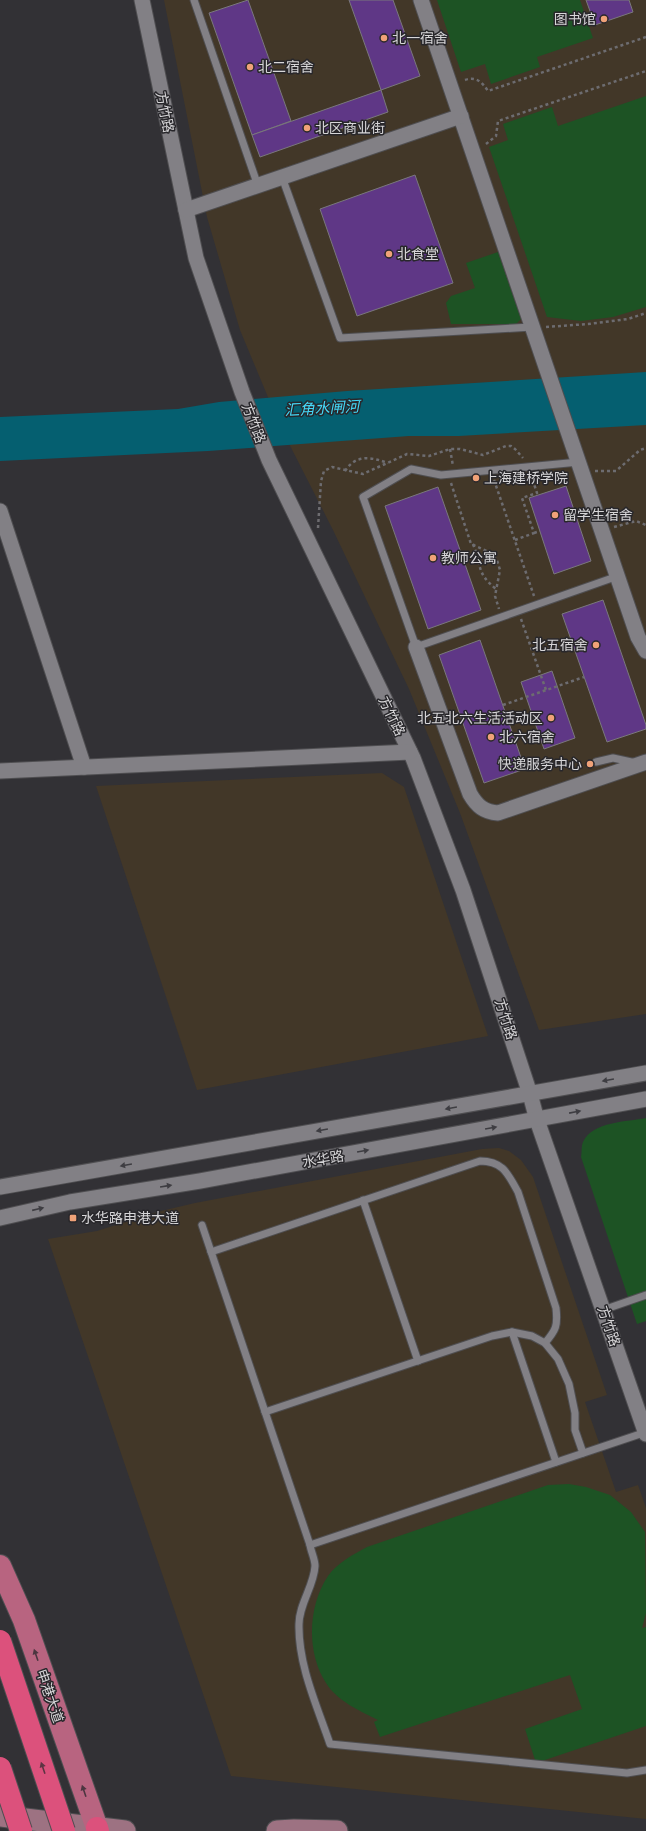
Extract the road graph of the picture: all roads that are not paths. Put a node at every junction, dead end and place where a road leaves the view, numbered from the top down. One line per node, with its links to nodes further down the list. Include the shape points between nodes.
1 (142, 0): 7 (street, 方竹路)
2 (194, 0): 6 (lane)
3 (421, 0): 4 (street)
4 (461, 116): 5 (street); 8 (street)
5 (282, 177): 6 (street); 8 (lane, via 340,338)
6 (258, 186): 7 (street)
7 (186, 210): 14 (street, 方竹路, via 196,258 242,392 269,460)
8 (533, 327): 9 (street)
9 (581, 467): 11 (street); 12 (lane, via 528,467 441,475 411,469 362,497)
10 (0, 511): 17 (street)
11 (618, 576): 12 (lane); 13 (street, via 638,637)
12 (416, 647): 16 (street, via 470,794 484,810 498,813)
13 (646, 651)
14 (410, 752): 17 (street); 20 (street, 方竹路, via 464,890)
15 (596, 762): 16 (lane, via 613,758)
16 (642, 763)
17 (84, 767): 18 (street)
18 (0, 771)
19 (646, 1073): 20 (street, 水华路, one-way to 20)
20 (530, 1094): 22 (street, 方竹路); 23 (street, 水华路, one-way to 23)
21 (646, 1099): 22 (street, 水华路, one-way to 21)
22 (537, 1120): 25 (street, 水华路, one-way to 22, via 70,1202); 29 (street, 方竹路)
23 (0, 1187)
24 (364, 1200): 27 (lane); 31 (lane, via 480,1161 491,1161 501,1166 510,1176 518,1192 556,1308 558,1322); 32 (lane)
25 (0, 1218)
26 (202, 1225): 27 (lane)
27 (211, 1252): 33 (lane)
28 (646, 1295): 29 (lane)
29 (603, 1310): 34 (street, 方竹路)
30 (512, 1332): 31 (lane, via 532,1336); 32 (lane, via 492,1336); 36 (lane)
31 (545, 1343): 35 (lane, via 558,1358 569,1384 575,1413 575,1430)
32 (418, 1361): 33 (lane)
33 (265, 1412): 37 (lane)
34 (646, 1433): 35 (lane)
35 (583, 1453): 36 (lane)
36 (556, 1462): 37 (lane)
37 (310, 1545): 41 (lane, via 315,1564 299,1622 299,1646 330,1744 627,1773)
38 (0, 1566): 43 (main road, 申港大道, one-way to 38, via 24,1620)
39 (0, 1641): 45 (highway, one-way to 39, bridge)
40 (0, 1768): 44 (highway, bridge)
41 (646, 1770)
42 (0, 1816): 43 (main road)
43 (97, 1829): 46 (main road)
44 (22, 1831)
45 (64, 1831)
46 (126, 1831)
47 (277, 1831): 48 (main road)
48 (337, 1831)

